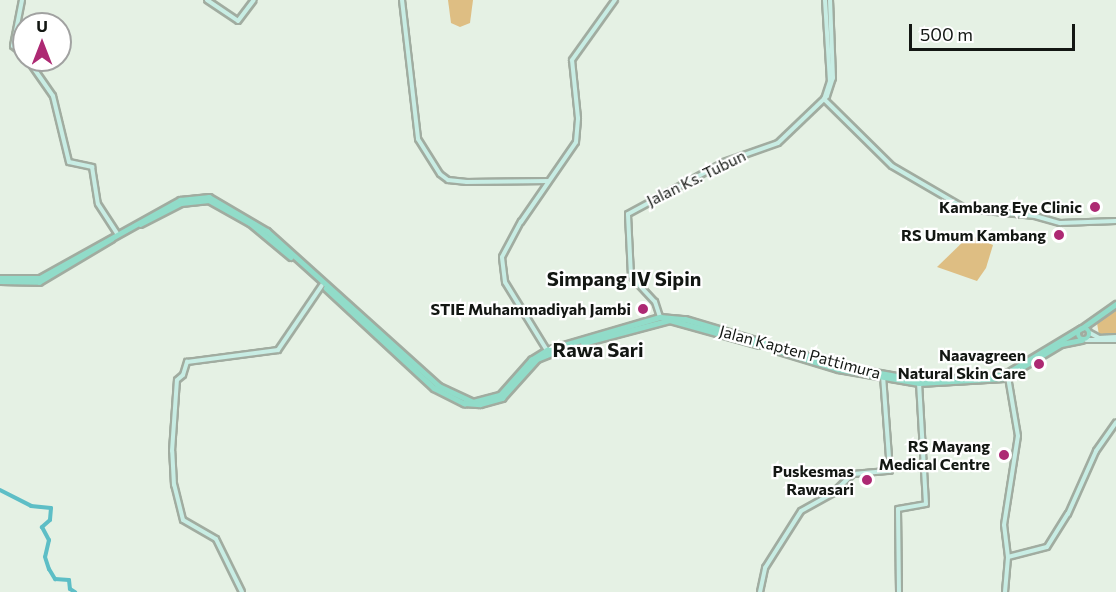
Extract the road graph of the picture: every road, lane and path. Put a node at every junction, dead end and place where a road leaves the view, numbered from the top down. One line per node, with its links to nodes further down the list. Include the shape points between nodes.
1 (207, 0): 2 (street, via 238,21)
2 (254, 0)
3 (402, 0): 9 (street, via 418,139 440,174 467,182)
4 (616, 0): 7 (street, via 574,58)
5 (828, 0): 8 (street, via 830,81)
6 (36, 72): 13 (street, via 53,96 69,162 92,167 98,204)
7 (576, 91): 9 (street, via 577,138); 11 (street, via 581,130 577,143)
8 (826, 99): 10 (street, via 897,168 966,209 1035,216 1060,223); 19 (street, Jalan Ks. Tubun, via 778,143 724,162 629,213 630,272 634,282 656,302)
9 (549, 181): 11 (street)
10 (1116, 221)
11 (521, 223): 28 (street, via 504,252 505,282)
12 (133, 226): 13 (main road); 14 (main road); 15 (main road, via 181,203 209,198 250,223)
13 (117, 233): 14 (main road)
14 (91, 249): 16 (main road, via 45,279)
15 (304, 267): 17 (main road); 27 (main road)
16 (0, 280)
17 (322, 285): 27 (main road); 35 (street, via 278,350 187,362 177,380 173,470 183,520 217,540)
18 (1116, 304): 20 (main road, Jalan Kapten Pattimura)
19 (660, 317): 21 (main road, Jalan Kapten Pattimura); 22 (main road, Jalan Kapten Pattimura)
20 (1094, 319): 23 (main road, Jalan Kapten Pattimura); 24 (main road)
21 (651, 322): 22 (main road, Jalan Kapten Pattimura, via 670,320); 28 (main road, Jalan Kapten Pattimura)
22 (697, 325): 31 (main road, Jalan Kapten Pattimura)
23 (1081, 329): 24 (main road); 26 (main road, via 1078,334); 29 (main road, Jalan Kapten Pattimura)
24 (1090, 332): 25 (street, via 1099,338); 26 (main road)
25 (1116, 338): 26 (street)
26 (1084, 340): 29 (main road, Jalan Kapten Pattimura, via 1061,344)
27 (391, 346): 28 (main road, via 439,386 473,402 500,395 531,360)
28 (549, 351)
29 (1042, 354): 30 (main road, Jalan Kapten Pattimura)
30 (1008, 375): 31 (main road, Jalan Kapten Pattimura, via 919,380); 32 (main road, Jalan Kapten Pattimura); 34 (street, via 1018,436 1004,525)
31 (883, 376): 32 (main road, Jalan Kapten Pattimura); 36 (street, via 891,440 890,471 853,474 833,493 804,508 765,568)
32 (919, 383): 37 (street, via 926,504 898,509)
33 (1116, 422): 34 (street, via 1096,451 1068,514 1047,547)
34 (1008, 557): 38 (street)
35 (242, 592)
36 (760, 592)
37 (899, 592)
38 (1005, 592)

